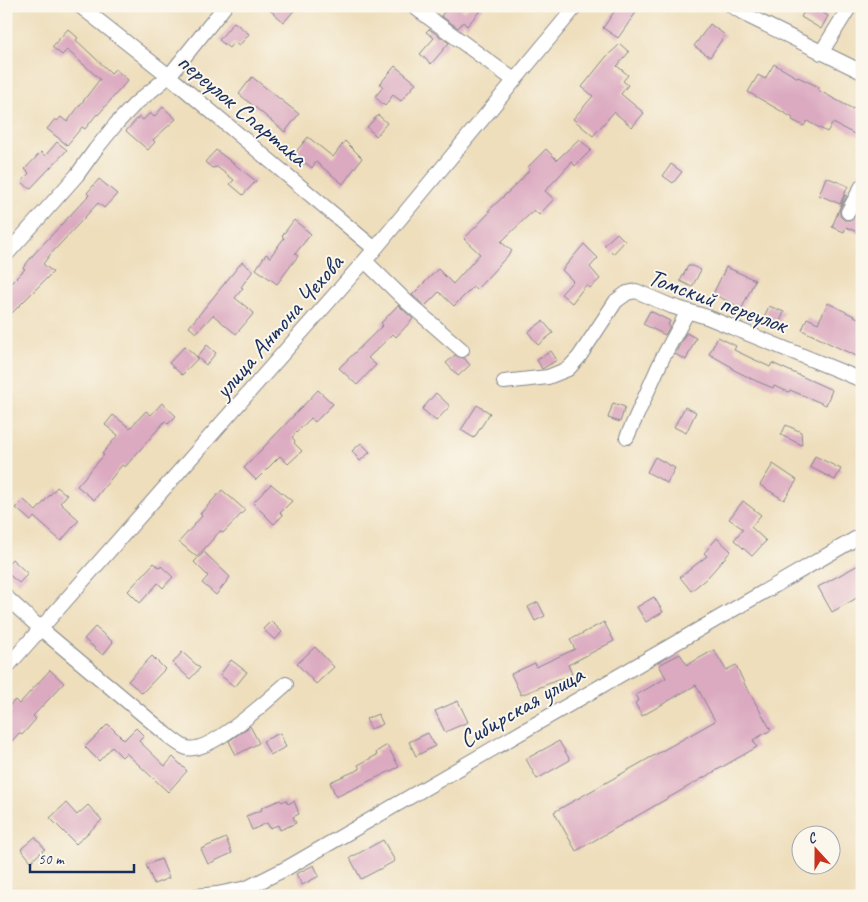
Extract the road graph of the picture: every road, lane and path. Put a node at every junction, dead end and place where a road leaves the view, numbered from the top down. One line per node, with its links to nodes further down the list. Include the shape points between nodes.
1 (80, 6): 9 (street, переулок Спартака)
2 (225, 6): 9 (street)
3 (413, 6): 10 (street)
4 (576, 6): 10 (street, улица Антона Чехова)
5 (732, 6): 7 (street)
6 (850, 6): 7 (street)
7 (821, 54): 8 (street)
8 (862, 72)
9 (169, 76): 13 (street, переулок Спартака); 14 (street, via 116,124 77,175)
10 (514, 80): 13 (street, улица Антона Чехова)
11 (862, 186): 12 (street)
12 (848, 212)
13 (375, 250): 15 (street, улица Антона Чехова)
14 (6, 255)
15 (365, 261): 17 (street); 23 (street, улица Антона Чехова)
16 (688, 311): 18 (street, Томский переулок); 19 (street, Томский переулок, via 636,291 626,293 616,301 568,369 548,377); 20 (street)
17 (462, 350)
18 (862, 380)
19 (504, 382)
20 (627, 437)
21 (862, 535): 26 (street, Сибирская улица, via 287,868 247,888)
22 (6, 597): 23 (street)
23 (41, 629): 24 (street, улица Антона Чехова); 25 (street, via 186,748 200,747 233,729)
24 (6, 668)
25 (286, 684)
26 (196, 896)

